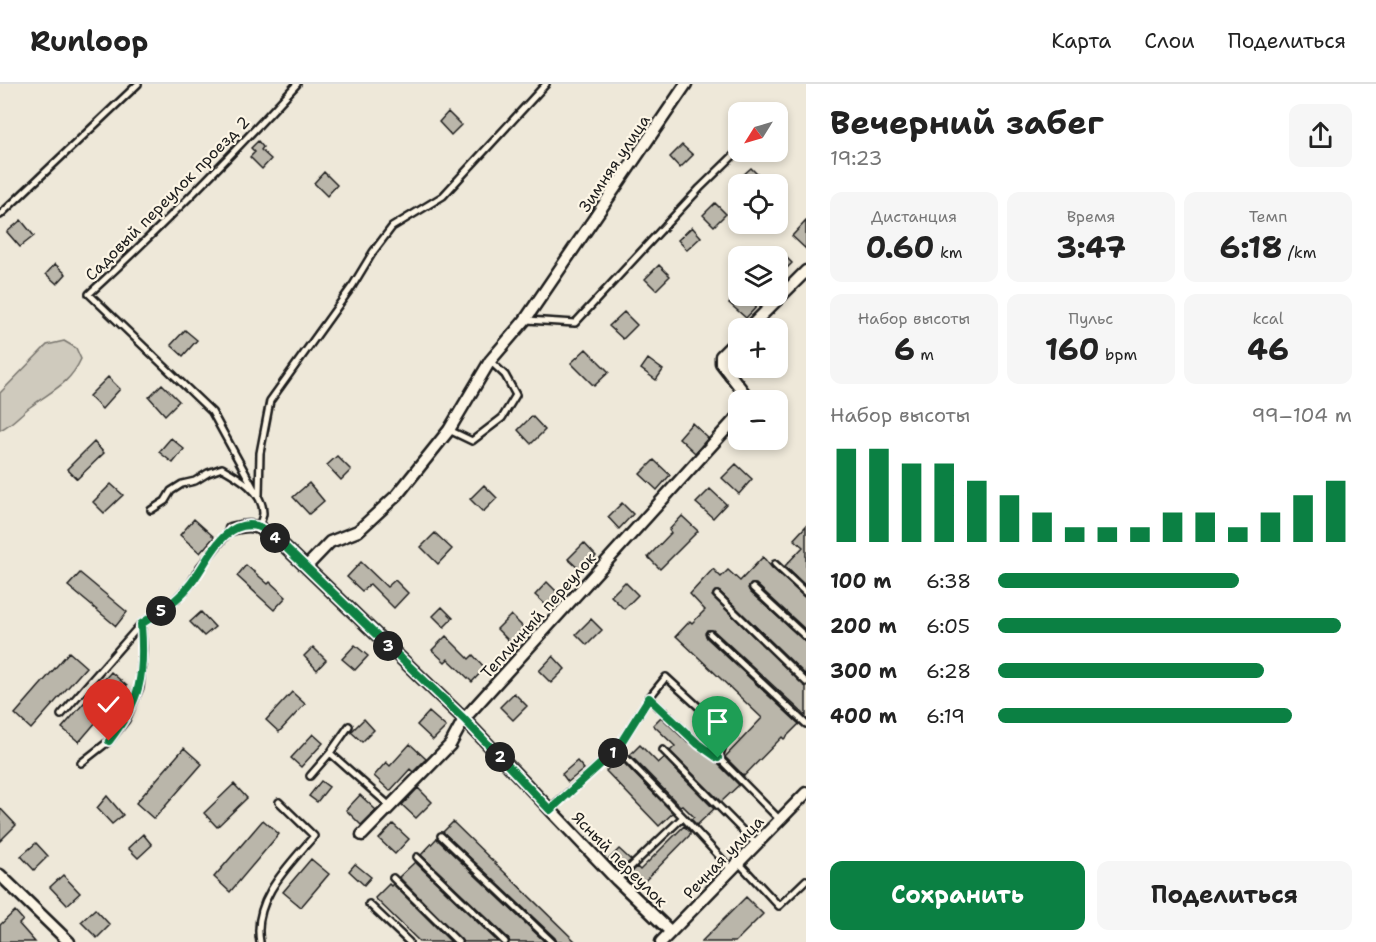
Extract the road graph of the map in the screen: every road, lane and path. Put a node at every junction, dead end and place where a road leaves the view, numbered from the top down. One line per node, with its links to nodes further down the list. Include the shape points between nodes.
1 (138, 84): 6 (lane)
2 (297, 84): 17 (lane, Садовый переулок проезд 2, via 89,294 212,412)
3 (546, 84): 17 (lane, via 443,196 392,226 373,252 270,401 260,453)
4 (686, 84): 9 (street, Зимняя улица)
5 (728, 161): 9 (lane, via 575,323)
6 (0, 215)
7 (806, 271): 8 (street)
8 (759, 318)
9 (525, 320): 11 (street, Зимняя улица)
10 (728, 349): 12 (street, via 721,356)
11 (490, 362): 16 (street, Зимняя улица); 16 (lane, via 505,375 516,395 502,418 472,441)
12 (728, 372)
13 (733, 378): 14 (street)
14 (743, 390)
15 (728, 427): 32 (street, Тепличный переулок)
16 (449, 430): 22 (street, Зимняя улица, via 397,495 358,531 330,542)
17 (258, 496): 18 (lane, via 222,468 182,484); 19 (lane, via 263,513)
18 (151, 510)
19 (259, 526): 20 (street); 22 (street, Ясный переулок)
20 (231, 529): 26 (lane, via 190,585 170,605)
21 (775, 564): 24 (lane)
22 (306, 567): 32 (street, Ясный переулок)
23 (753, 588): 28 (lane)
24 (806, 593)
25 (717, 595): 29 (lane)
26 (141, 624): 31 (lane); 39 (lane, via 140,687 126,720 109,741)
27 (710, 634): 33 (lane)
28 (806, 637)
29 (806, 682)
30 (649, 698): 35 (lane); 38 (lane); 38 (lane, via 666,677 727,733)
31 (61, 715)
32 (464, 719): 43 (street, Тепличный переулок, via 450,745); 44 (street, Ясный переулок)
33 (806, 724)
34 (349, 726): 37 (lane)
35 (617, 749): 44 (lane); 45 (lane)
36 (663, 750): 49 (lane)
37 (330, 753): 40 (lane); 43 (lane)
38 (718, 758): 46 (lane)
39 (81, 763)
40 (310, 776)
41 (806, 793): 46 (street, Речная улица)
42 (279, 802): 59 (lane, via 314,836 275,882 263,906)
43 (390, 806): 47 (street, Тепличный переулок)
44 (550, 810): 54 (street, Ясный переулок)
45 (682, 817): 51 (lane); 54 (lane)
46 (780, 820): 49 (street, Речная улица)
47 (362, 835)
48 (441, 836): 63 (lane)
49 (756, 844): 51 (street, Речная улица)
50 (417, 857): 62 (lane)
51 (735, 865): 55 (lane, via 779,906); 57 (street, Речная улица)
52 (0, 875): 58 (street)
53 (393, 878): 61 (lane)
54 (617, 880): 57 (street, Ясный переулок)
55 (806, 880)
56 (369, 904): 60 (lane)
57 (671, 932): 64 (street, Речная улица)
58 (69, 942)
59 (260, 942)
60 (409, 942)
61 (458, 942)
62 (505, 942)
63 (552, 942)
64 (661, 942)

